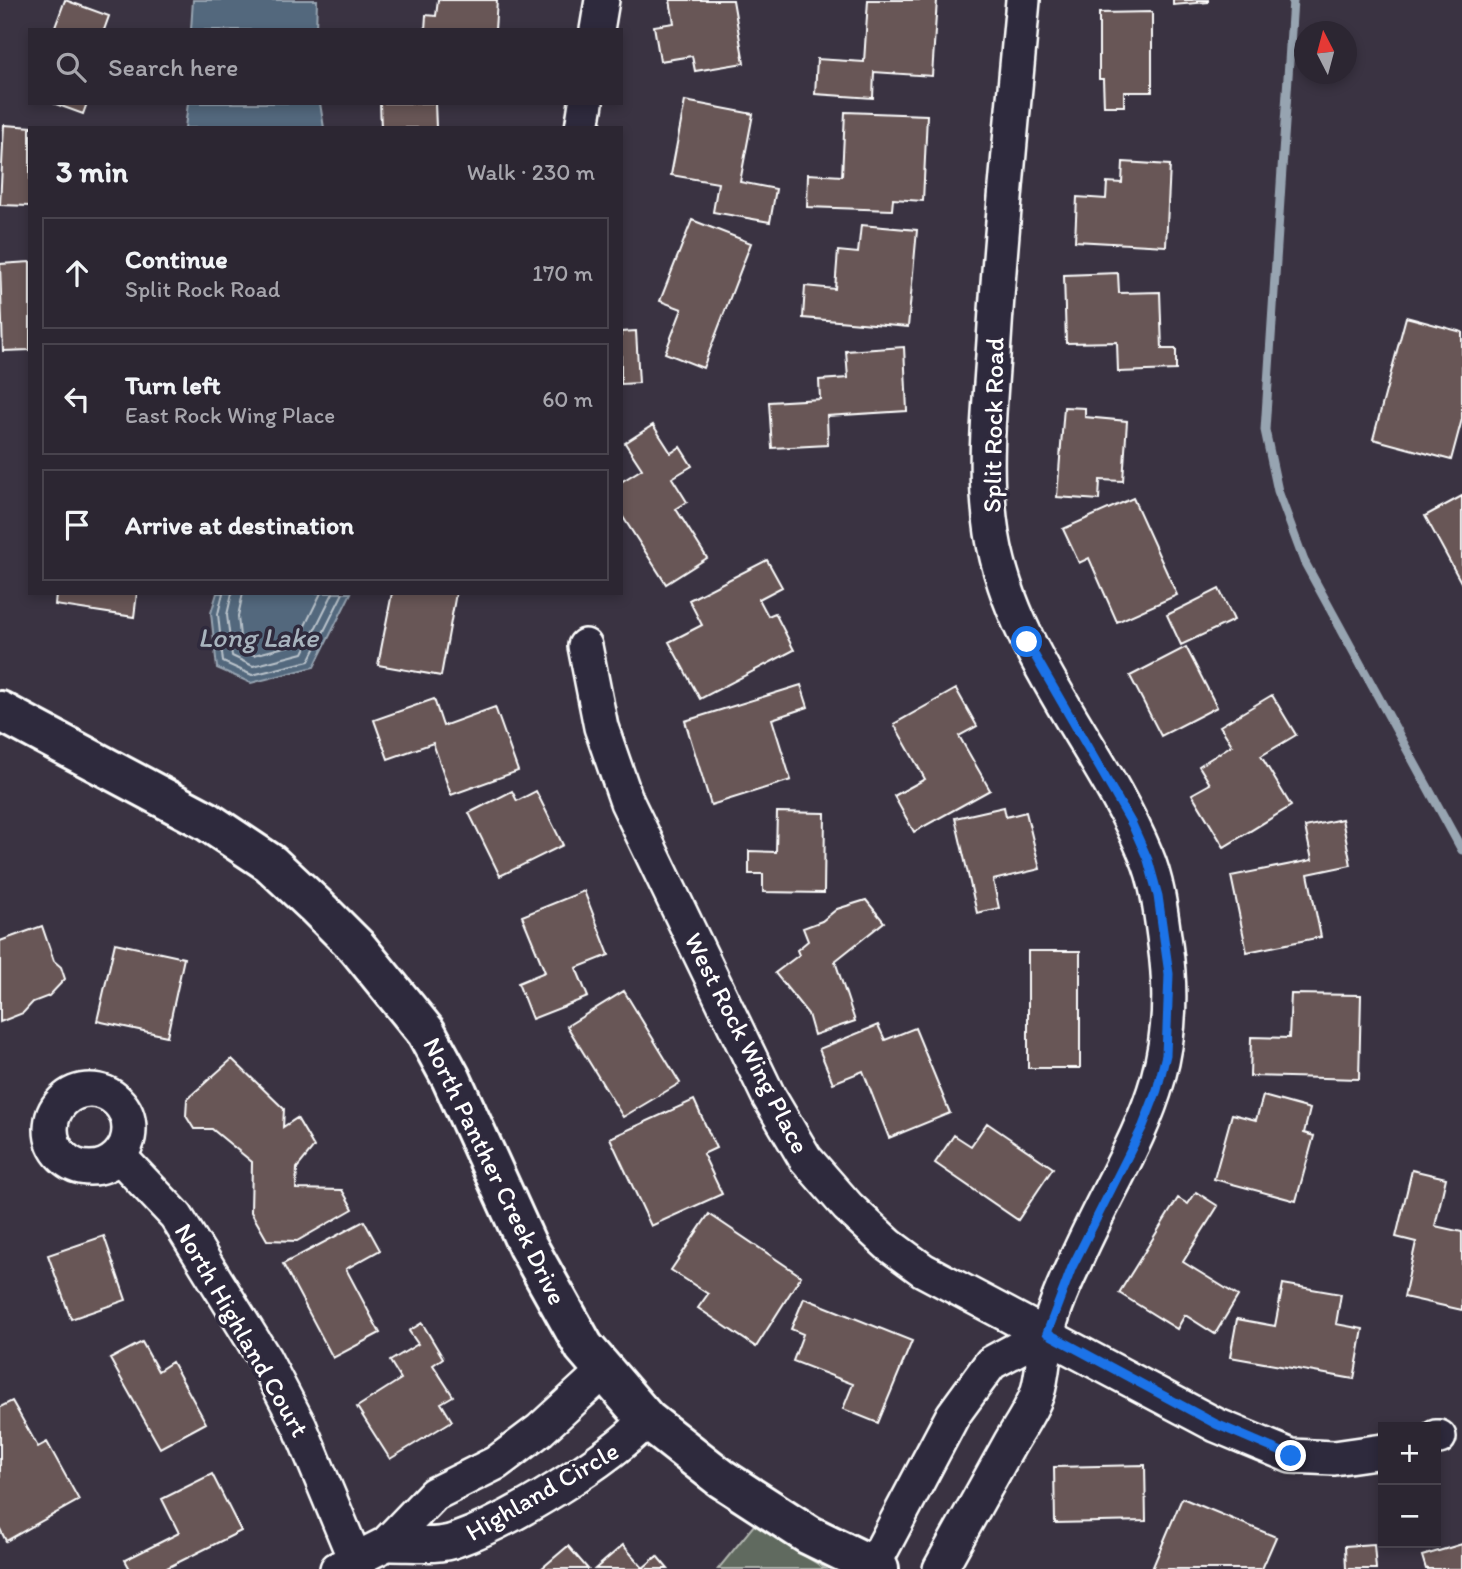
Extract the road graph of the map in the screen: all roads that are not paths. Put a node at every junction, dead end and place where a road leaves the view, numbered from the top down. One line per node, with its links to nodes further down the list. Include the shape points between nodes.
1 (602, 0): 3 (street)
2 (1023, 0): 9 (street, Split Rock Road, via 988,432 992,532 1000,569 1027,642 1148,860 1169,974 1166,1055 1157,1090 1072,1267)
3 (597, 28)
4 (586, 105): 5 (street)
5 (582, 126)
6 (585, 646): 9 (street, West Rock Wing Place, via 601,727 627,802 769,1097 805,1158 848,1207 923,1270)
7 (0, 711): 10 (street, North Panther Creek Drive, via 207,821 270,863 357,947 426,1032 527,1245 584,1347)
8 (118, 1156): 16 (street, North Highland Court, via 177,1216 264,1358 300,1427)
9 (1047, 1333): 12 (street, West Rock Wing Place, via 1216,1424 1291,1456 1334,1458); 17 (street, via 991,1363 953,1415); 18 (street, Split Rock Road, via 1037,1393)
10 (604, 1371): 11 (street, North Panther Creek Drive); 13 (street, Highland Circle, via 540,1430 496,1463)
11 (647, 1420): 14 (street, Highland Circle, via 623,1445); 17 (street, North Panther Creek Drive, via 721,1478 810,1535)
12 (1378, 1452)
13 (463, 1480): 14 (street); 15 (street, Highland Circle, via 434,1494)
14 (485, 1526): 15 (street, Highland Circle, via 454,1542)
15 (386, 1544): 16 (street, Highland Circle)
16 (351, 1566)
17 (876, 1567)
18 (940, 1569)

